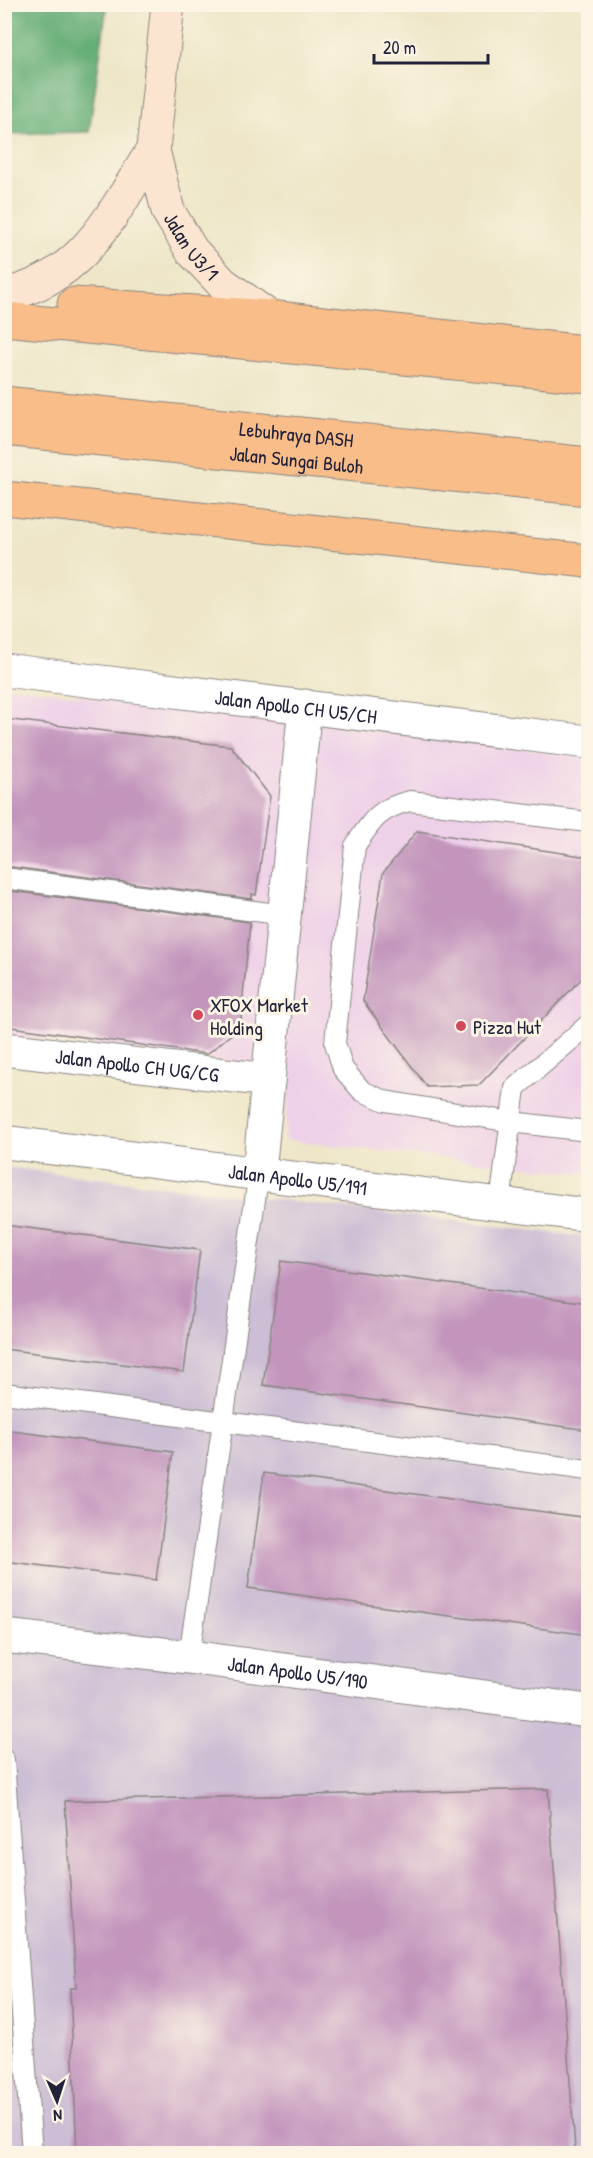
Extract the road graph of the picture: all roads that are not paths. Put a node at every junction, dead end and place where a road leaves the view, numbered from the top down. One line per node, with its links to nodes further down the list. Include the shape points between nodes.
1 (168, 4): 2 (street)
2 (153, 150): 3 (street, via 90,247 59,275); 5 (street, Jalan U3/1, via 168,211 192,251 222,283)
3 (4, 297): 4 (highway)
4 (179, 311): 5 (highway); 8 (highway, via 298,335)
5 (269, 317): 7 (highway)
6 (4, 319): 9 (highway)
7 (588, 353)
8 (588, 364)
9 (588, 376)
10 (4, 403): 12 (highway, Lebuhraya DASH)
11 (14, 431): 13 (highway, Jalan Sungai Buloh)
12 (588, 464)
13 (588, 489)
14 (4, 498): 15 (highway)
15 (588, 561)
16 (4, 670): 17 (street, Jalan Apollo CH U5/CH)
17 (305, 706): 18 (street, Jalan Apollo CH U5/CH); 21 (street)
18 (588, 742)
19 (588, 822): 25 (lane, via 410,801 390,806 371,821 355,846 335,1043 343,1069 362,1091 385,1101)
20 (4, 878): 21 (lane)
21 (285, 915): 24 (street)
22 (588, 1025): 25 (lane, via 515,1088)
23 (4, 1049): 24 (street, Jalan Apollo CH UG/CG)
24 (268, 1080): 28 (street)
25 (511, 1122): 26 (lane); 29 (lane)
26 (588, 1131)
27 (4, 1142): 28 (street, Jalan Apollo U5/191)
28 (259, 1172): 29 (street, Jalan Apollo U5/191); 32 (lane)
29 (500, 1203): 30 (street, Jalan Apollo U5/191)
30 (588, 1215)
31 (4, 1393): 32 (lane)
32 (223, 1421): 33 (lane); 35 (lane)
33 (588, 1470)
34 (4, 1636): 35 (street, Jalan Apollo U5/190)
35 (189, 1657): 36 (street, Jalan Apollo U5/190)
36 (588, 1711)
37 (4, 1760): 38 (lane)
38 (32, 2154)

